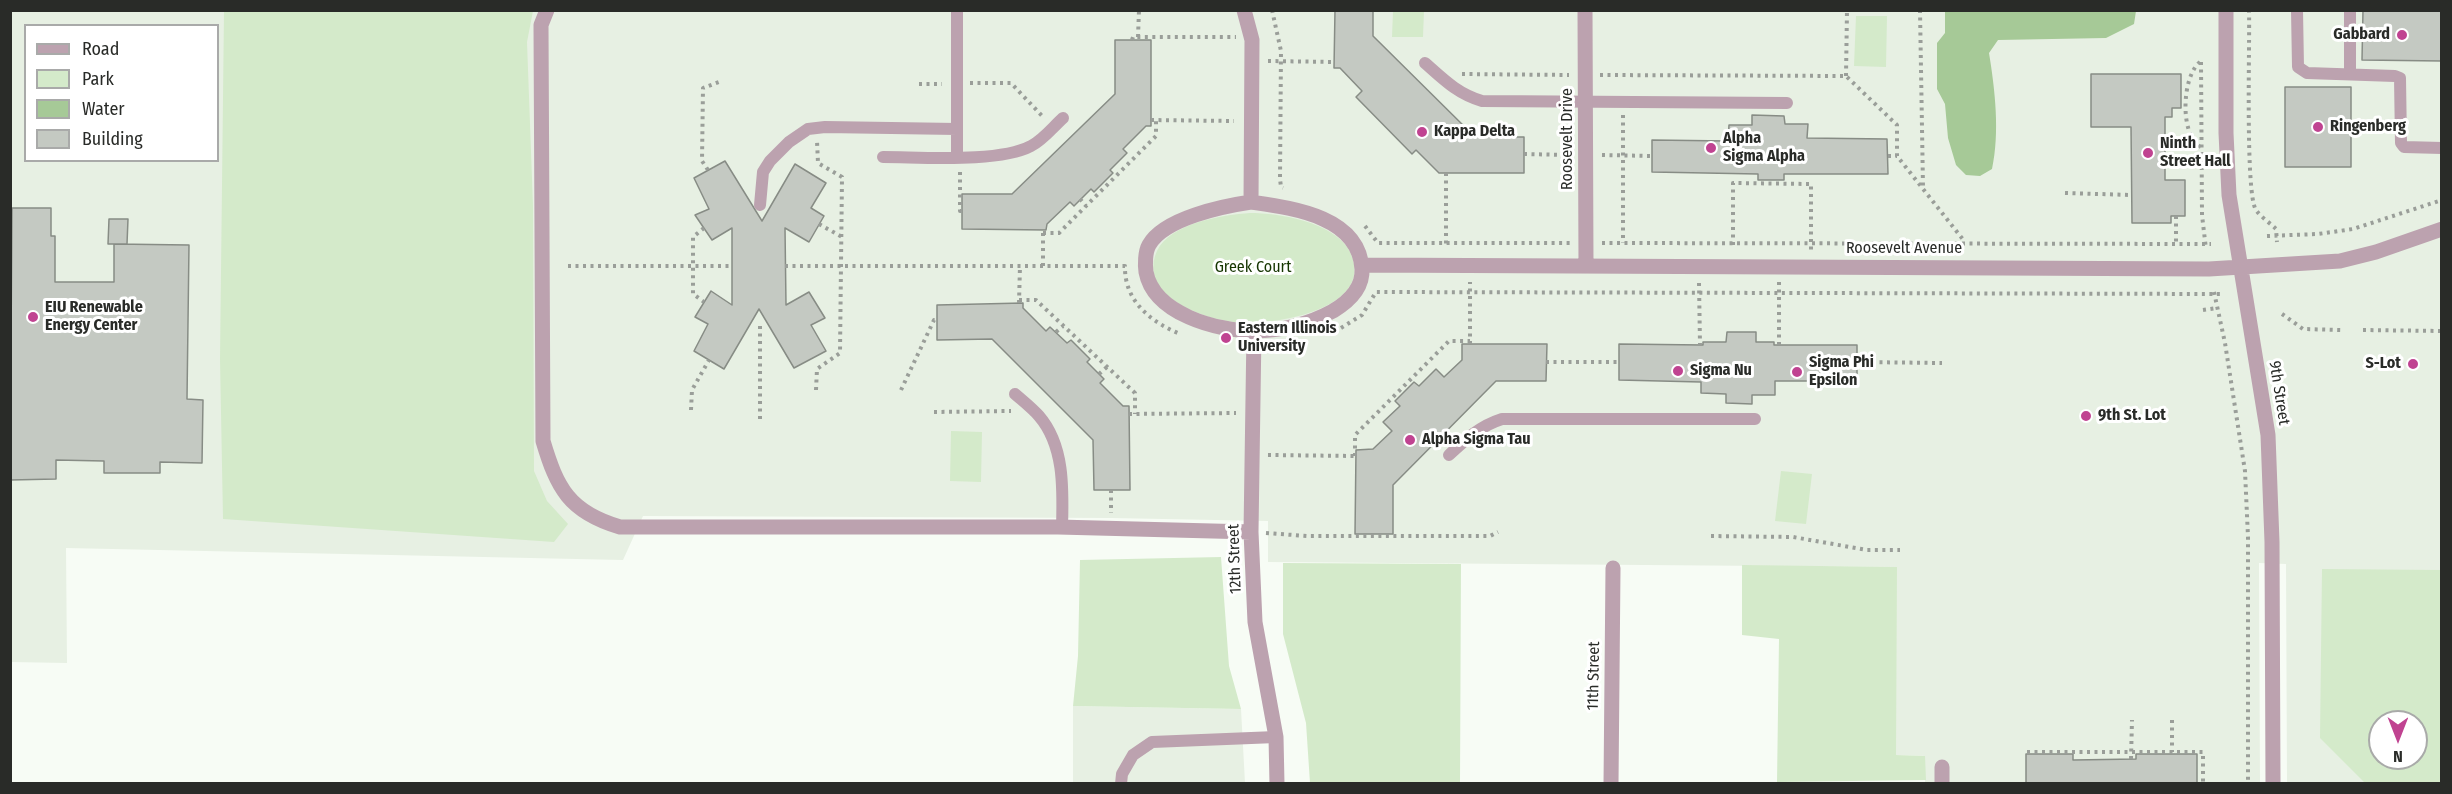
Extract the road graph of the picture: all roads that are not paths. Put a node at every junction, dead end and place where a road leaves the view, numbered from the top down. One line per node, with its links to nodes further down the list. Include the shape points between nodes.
1 (547, 10): 27 (street, via 541,25 543,441 562,491 599,521 620,527)
2 (957, 10): 13 (lane)
3 (1244, 10): 17 (street, via 1252,40)
4 (1585, 10): 10 (street, Roosevelt Drive)
5 (2226, 10): 22 (street, 9th Street, via 2228,178)
6 (2297, 10): 9 (lane, via 2298,68 2307,73)
7 (2350, 10): 9 (lane)
8 (1425, 63): 10 (lane, via 1451,87 1482,101)
9 (2350, 75): 14 (lane, via 2400,78 2404,147)
10 (1585, 102): 11 (lane); 21 (street, Roosevelt Drive)
11 (1787, 103)
12 (1063, 118): 15 (lane, via 1034,145 1014,154)
13 (957, 129): 15 (lane); 18 (lane, via 808,129 789,142 763,172)
14 (2442, 148)
15 (958, 156): 16 (lane)
16 (883, 157)
17 (1251, 202): 20 (street, via 1286,207 1329,221 1350,237); 23 (street, via 1217,208 1177,223 1149,246 1145,265 1148,282 1174,309 1192,319)
18 (760, 205)
19 (2442, 230): 22 (street, Roosevelt Avenue, via 2340,261)
20 (1362, 265): 21 (street, Roosevelt Avenue); 23 (street, via 1356,291 1343,306 1285,329)
21 (1586, 266): 22 (street, Roosevelt Avenue)
22 (2240, 267): 36 (street, 9th Street, via 2268,435)
23 (1254, 331): 28 (street, 12th Street)
24 (1018, 397): 27 (lane, via 1040,417 1054,440 1061,470)
25 (1755, 419): 26 (lane, via 1502,419 1474,432)
26 (1449, 455)
27 (1062, 528): 28 (street)
28 (1251, 532): 30 (street, 12th Street, via 1255,622)
29 (1613, 568): 34 (street, 11th Street)
30 (1276, 737): 32 (lane, via 1152,742 1133,755); 33 (street, 12th Street)
31 (1942, 767): 35 (street)
32 (1121, 783)
33 (1276, 783)
34 (1611, 783)
35 (1942, 783)
36 (2273, 783)

